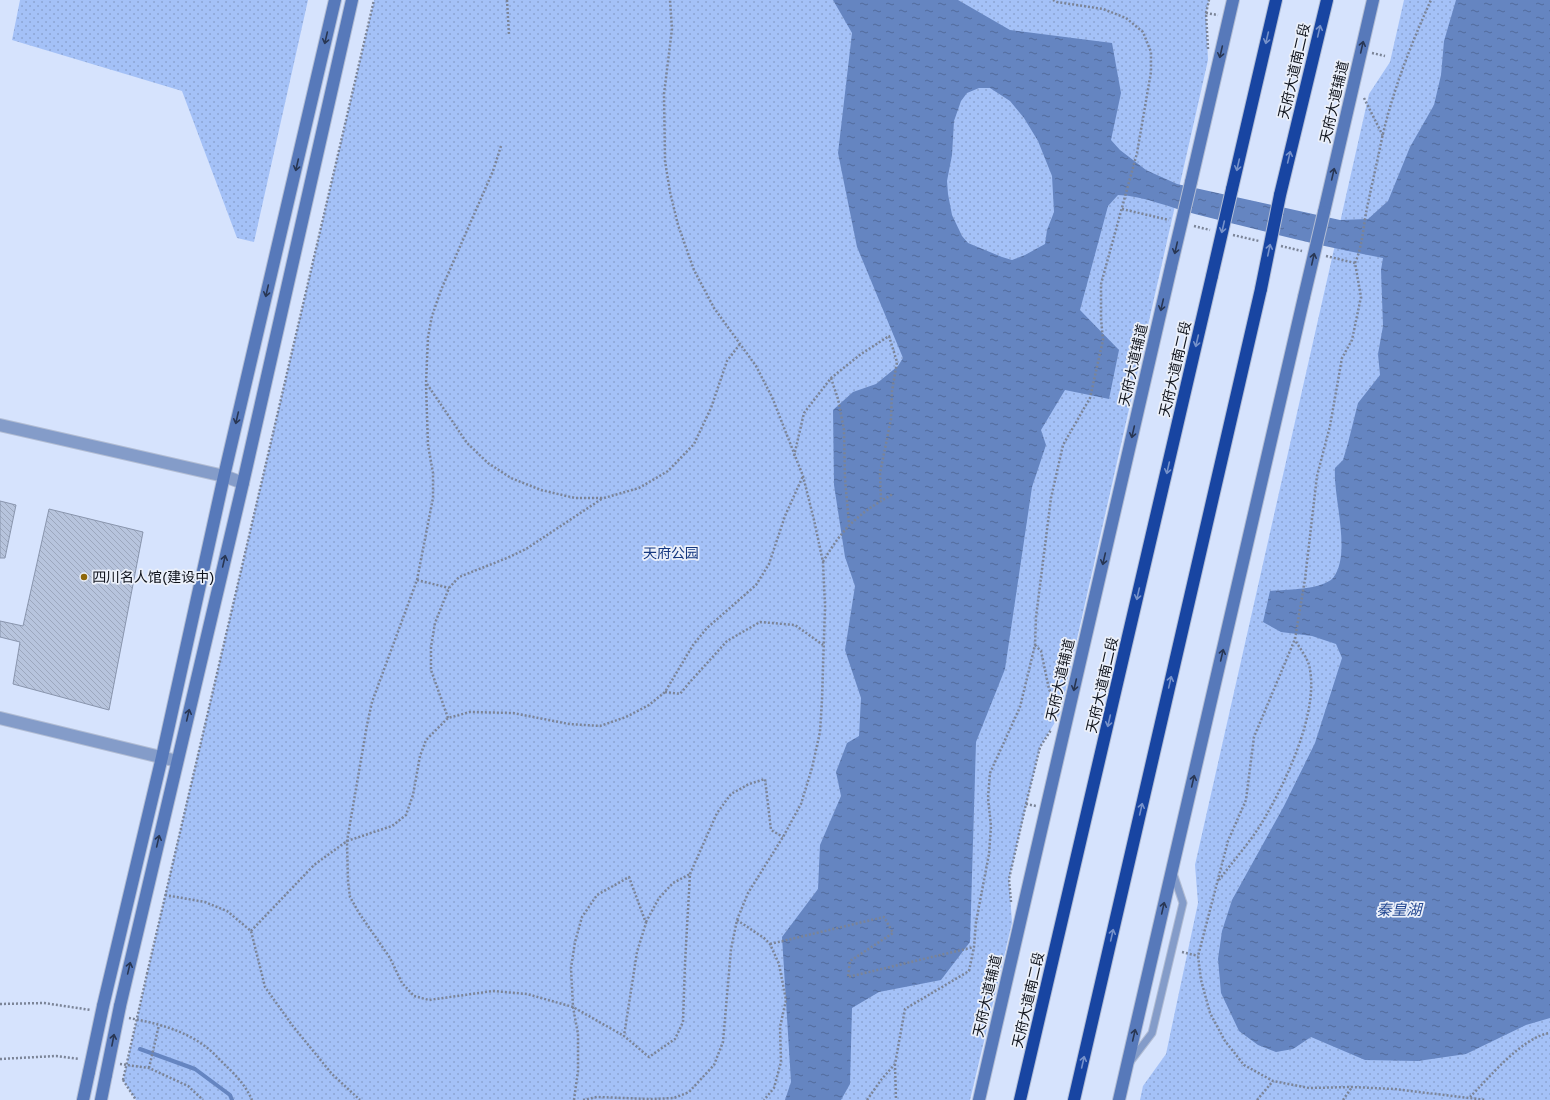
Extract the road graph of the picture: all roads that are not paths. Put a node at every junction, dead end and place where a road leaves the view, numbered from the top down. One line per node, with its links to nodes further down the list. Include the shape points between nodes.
1 (334, 0): 8 (street, one-way to 8)
2 (352, 0): 9 (street)
3 (1233, 0): 17 (street, 天府大道辅道, one-way to 17, bridge)
4 (1276, 0): 18 (highway, 天府大道南二段, one-way to 18, bridge)
5 (1326, 0): 19 (highway, 天府大道南二段, one-way to 5, bridge)
6 (1373, 0): 13 (street, 天府大道辅道, one-way to 6, bridge)
7 (0, 425): 8 (street)
8 (224, 476): 9 (street); 11 (street)
9 (243, 483): 12 (street, one-way to 9)
10 (0, 718): 11 (street)
11 (162, 757): 12 (street); 15 (street, bridge, via 99,1009)
12 (177, 761): 16 (street, one-way to 12, bridge)
13 (1172, 870): 14 (street, one-way to 13); 14 (lane, via 1183,903 1152,1033)
14 (1127, 1065): 20 (street)
15 (83, 1100)
16 (101, 1100)
17 (979, 1100)
18 (1020, 1100)
19 (1074, 1100)
20 (1119, 1100)

